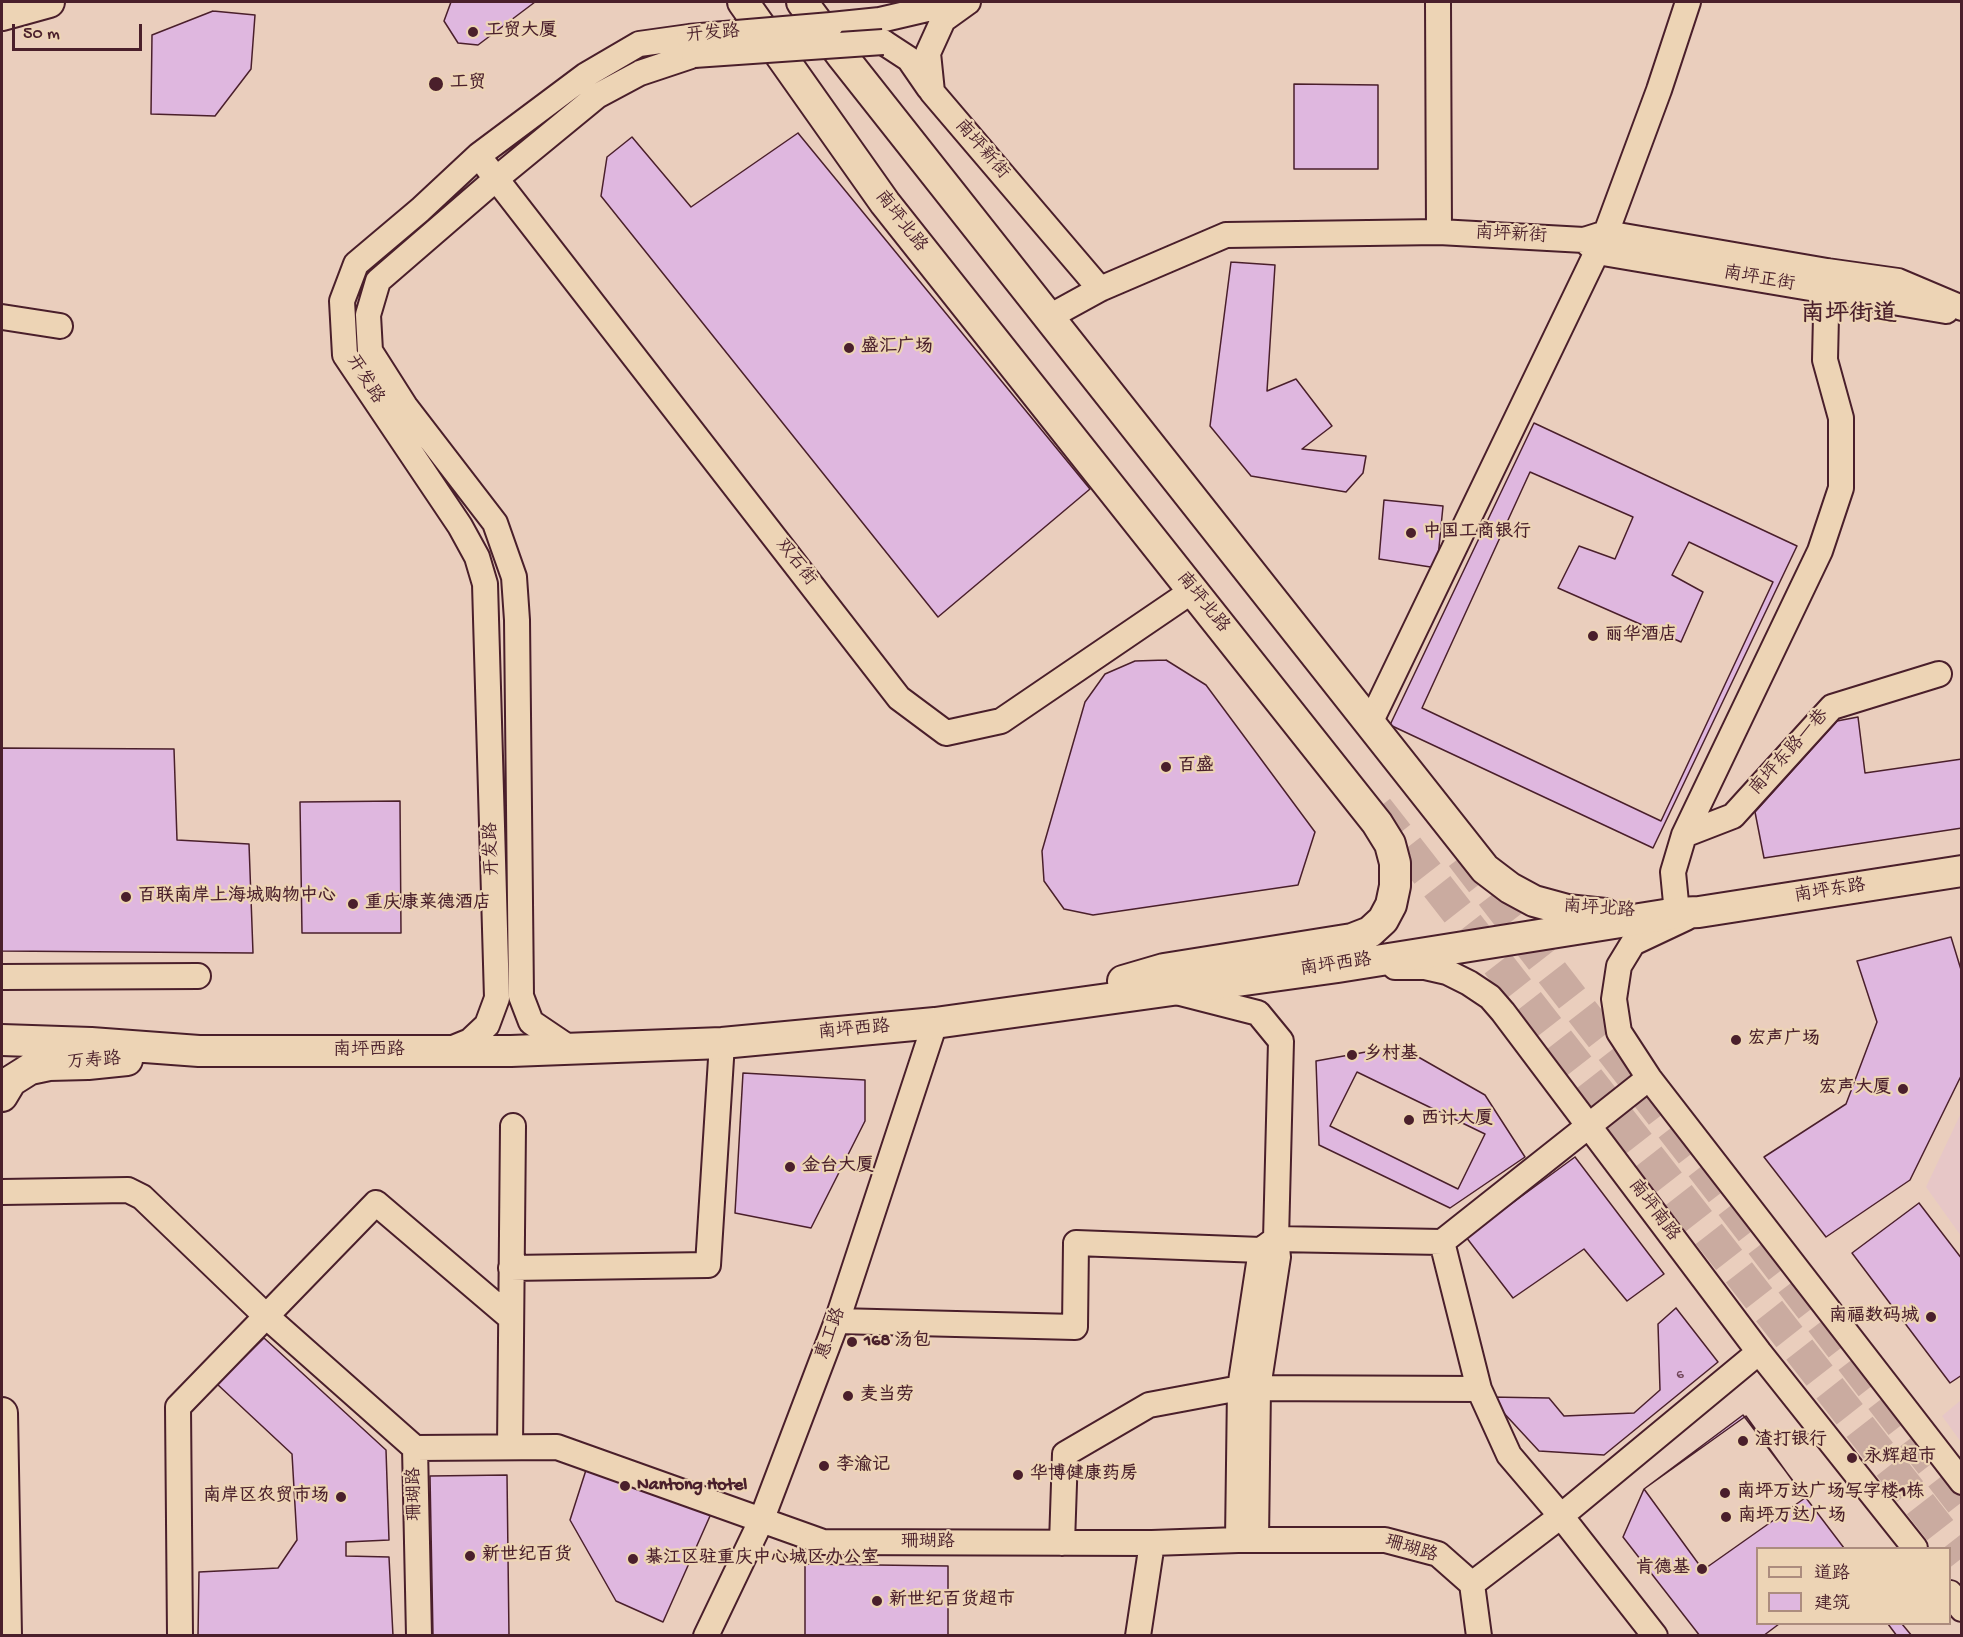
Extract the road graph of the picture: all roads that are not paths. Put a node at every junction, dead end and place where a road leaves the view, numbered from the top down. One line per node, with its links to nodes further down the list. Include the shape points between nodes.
1 (49, 2): 9 (main road)
2 (743, 2): 26 (main road, 南坪北路, via 885,203)
3 (802, 2): 11 (main road, 南坪北路)
4 (957, 2): 8 (street, 开发路, via 880,20)
5 (968, 2): 12 (street, via 944,20 928,53)
6 (1438, 2): 15 (street)
7 (1688, 2): 16 (street, via 1659,90)
8 (825, 13): 10 (street, 开发路, bridge); 11 (main road)
9 (2, 15)
10 (691, 46): 12 (street, 开发路, bridge, via 883,42 909,58); 13 (street, 开发路, via 639,44 586,75); 14 (street, 开发路, via 597,96)
11 (843, 57): 24 (main road, 南坪北路)
12 (932, 92): 19 (street, 南坪新街)
13 (479, 155): 14 (street, 双石街); 42 (street, 开发路, via 356,264 342,301 345,355 460,526 477,557 485,584 497,998 488,1024 470,1041)
14 (496, 179): 26 (street, 双石街, via 899,698 946,733 1001,721); 40 (street, 开发路, via 378,281 368,315 370,351 405,406 495,523 514,577 521,996 531,1022)
15 (1439, 232): 16 (street, 南坪新街); 19 (street, 南坪新街, via 1226,235)
16 (1595, 242): 18 (street, 南坪正街); 28 (street)
17 (1898, 280): 18 (street, 南坪正街); 20 (street); 21 (street, 南坪正街)
18 (1827, 281): 22 (street, 南坪正街); 29 (street, via 1825,360 1841,418 1841,488 1820,551)
19 (1100, 289): 24 (street, 南坪新街)
20 (1962, 291)
21 (1962, 308)
22 (1962, 314)
23 (2, 316): 25 (street)
24 (1049, 317): 28 (main road, 南坪北路)
25 (60, 327)
26 (1192, 591): 36 (main road, 南坪北路, via 1377,823 1390,844 1395,863 1391,905 1370,932 1352,939 1164,969)
27 (1939, 674): 29 (street, 南坪东路一巷, via 1832,707 1733,816)
28 (1370, 723): 31 (main road, 南坪北路, via 1485,868 1510,888 1534,901 1567,910 1605,914)
29 (1684, 834): 31 (street, via 1673,872)
30 (1962, 871): 31 (main road, 南坪东路)
31 (1688, 913): 32 (main road, 南坪西路); 43 (street, via 1633,943 1619,966 1614,999 1619,1032)
32 (1338, 967): 35 (main road, 南坪西路); 45 (street, 南坪南路, via 1425,968 1447,972 1469,983 1503,1012)
33 (198, 976): 34 (street)
34 (2, 977)
35 (1166, 990): 36 (main road, 南坪西路); 49 (street, via 1258,1013 1281,1041)
36 (1026, 1010): 37 (main road, 南坪西路)
37 (935, 1023): 39 (main road, 南坪西路); 53 (street, 惠工路)
38 (2, 1040): 41 (main road, 南坪西路)
39 (722, 1043): 40 (main road, 南坪西路); 50 (street, via 708,1264)
40 (571, 1049): 42 (main road, 南坪西路)
41 (199, 1051): 42 (main road, 南坪西路); 44 (main road, 万寿路, via 30,1069 11,1081)
42 (444, 1051)
43 (1649, 1078): 45 (street); 60 (street)
44 (2, 1096)
45 (1588, 1125): 48 (street); 54 (street, 南坪南路)
46 (513, 1126): 50 (street)
47 (2, 1192): 51 (street, via 128,1190 142,1197)
48 (1442, 1242): 49 (street); 56 (street)
49 (1272, 1249): 53 (street, via 1076,1243 1076,1327); 55 (street)
50 (511, 1268): 52 (street)
51 (266, 1316): 52 (street, via 376,1203); 59 (street); 72 (street, via 178,1407)
52 (511, 1317): 58 (street)
53 (837, 1321): 63 (street, 惠工路)
54 (1759, 1352): 62 (street); 67 (street, 南坪南路)
55 (1249, 1388): 56 (street); 64 (street); 65 (street, via 1149,1405 1065,1454)
56 (1479, 1389): 62 (street, via 1509,1455)
57 (2, 1413): 61 (main road)
58 (510, 1447): 59 (street, 珊瑚路); 63 (street, 珊瑚路, via 557,1447)
59 (415, 1448): 73 (street, 珊瑚路)
60 (1962, 1482)
61 (3, 1509): 71 (main road)
62 (1562, 1516): 68 (street); 77 (street)
63 (761, 1521): 65 (street, 珊瑚路, via 823,1542); 74 (street, 惠工路)
64 (1247, 1540): 66 (street, 珊瑚路); 68 (street, 珊瑚路, via 1385,1540 1438,1554)
65 (1062, 1543): 66 (street, 珊瑚路)
66 (1152, 1543): 75 (street)
67 (1915, 1547)
68 (1472, 1584): 76 (street)
69 (1951, 1594): 70 (street)
70 (1962, 1609)
71 (6, 1635)
72 (180, 1635)
73 (420, 1635)
74 (706, 1635)
75 (1138, 1635)
76 (1479, 1635)
77 (1655, 1635)

